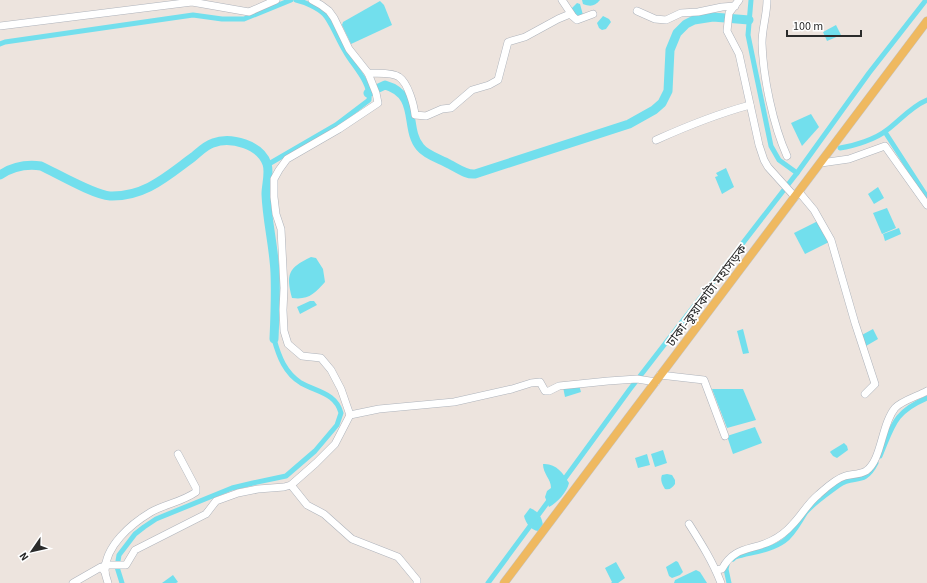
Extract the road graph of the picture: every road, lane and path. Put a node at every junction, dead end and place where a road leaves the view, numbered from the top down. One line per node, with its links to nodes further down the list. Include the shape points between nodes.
1 (276, 0): 10 (street, via 249,12 192,2)
2 (312, 0): 11 (street, via 329,11 349,49)
3 (562, 0): 8 (street)
4 (767, 0): 14 (street, via 762,40 763,64 780,140)
5 (737, 3): 6 (street, via 698,12 681,13 666,20 655,19); 12 (street, via 729,13 727,31 739,54)
6 (637, 10)
7 (593, 14): 8 (street, via 577,20)
8 (572, 15): 11 (street, via 508,42 498,80 472,90 451,108 426,116 415,115 409,93 398,77)
9 (927, 21): 15 (main road, ঢাকা-কুয়াকাটা মহাসড়ক)
10 (0, 26)
11 (368, 73): 21 (street, via 378,103 287,159 274,179 276,214 282,229 284,331 288,344 302,356 321,358 332,370)
12 (750, 105): 13 (street, via 689,125); 16 (street, via 764,160)
13 (656, 140)
14 (787, 156)
15 (821, 163): 16 (main road, ঢাকা-কুয়াকাটা মহাসড়ক); 17 (street, via 849,159 885,146)
16 (797, 195): 18 (main road, ঢাকা-কুয়াকাটা মহাসড়ক); 20 (street, via 814,210 831,240 875,384)
17 (927, 205)
18 (658, 378): 21 (street, via 559,386 549,391 544,391 540,382 531,383 512,390 454,402 379,409); 22 (street, via 704,380); 31 (main road, ঢাকা-কুয়াকাটা মহাসড়ক)
19 (927, 391): 27 (street, via 895,408 886,423 873,464 868,469 833,483 808,503 793,525 782,535 768,543 740,551 727,560 722,569)
20 (865, 394)
21 (350, 415): 24 (street, via 334,444)
22 (725, 436)
23 (178, 454): 26 (street, via 196,492 151,512 131,527 112,547)
24 (291, 484): 26 (street, via 238,493 216,501 206,514 135,550 126,565); 30 (street, via 307,505 324,514 352,539 398,557)
25 (689, 524): 27 (street)
26 (105, 568): 28 (street); 29 (street)
27 (716, 570): 32 (street)
28 (73, 583)
29 (108, 583)
30 (417, 583)
31 (504, 583)
32 (721, 583)

